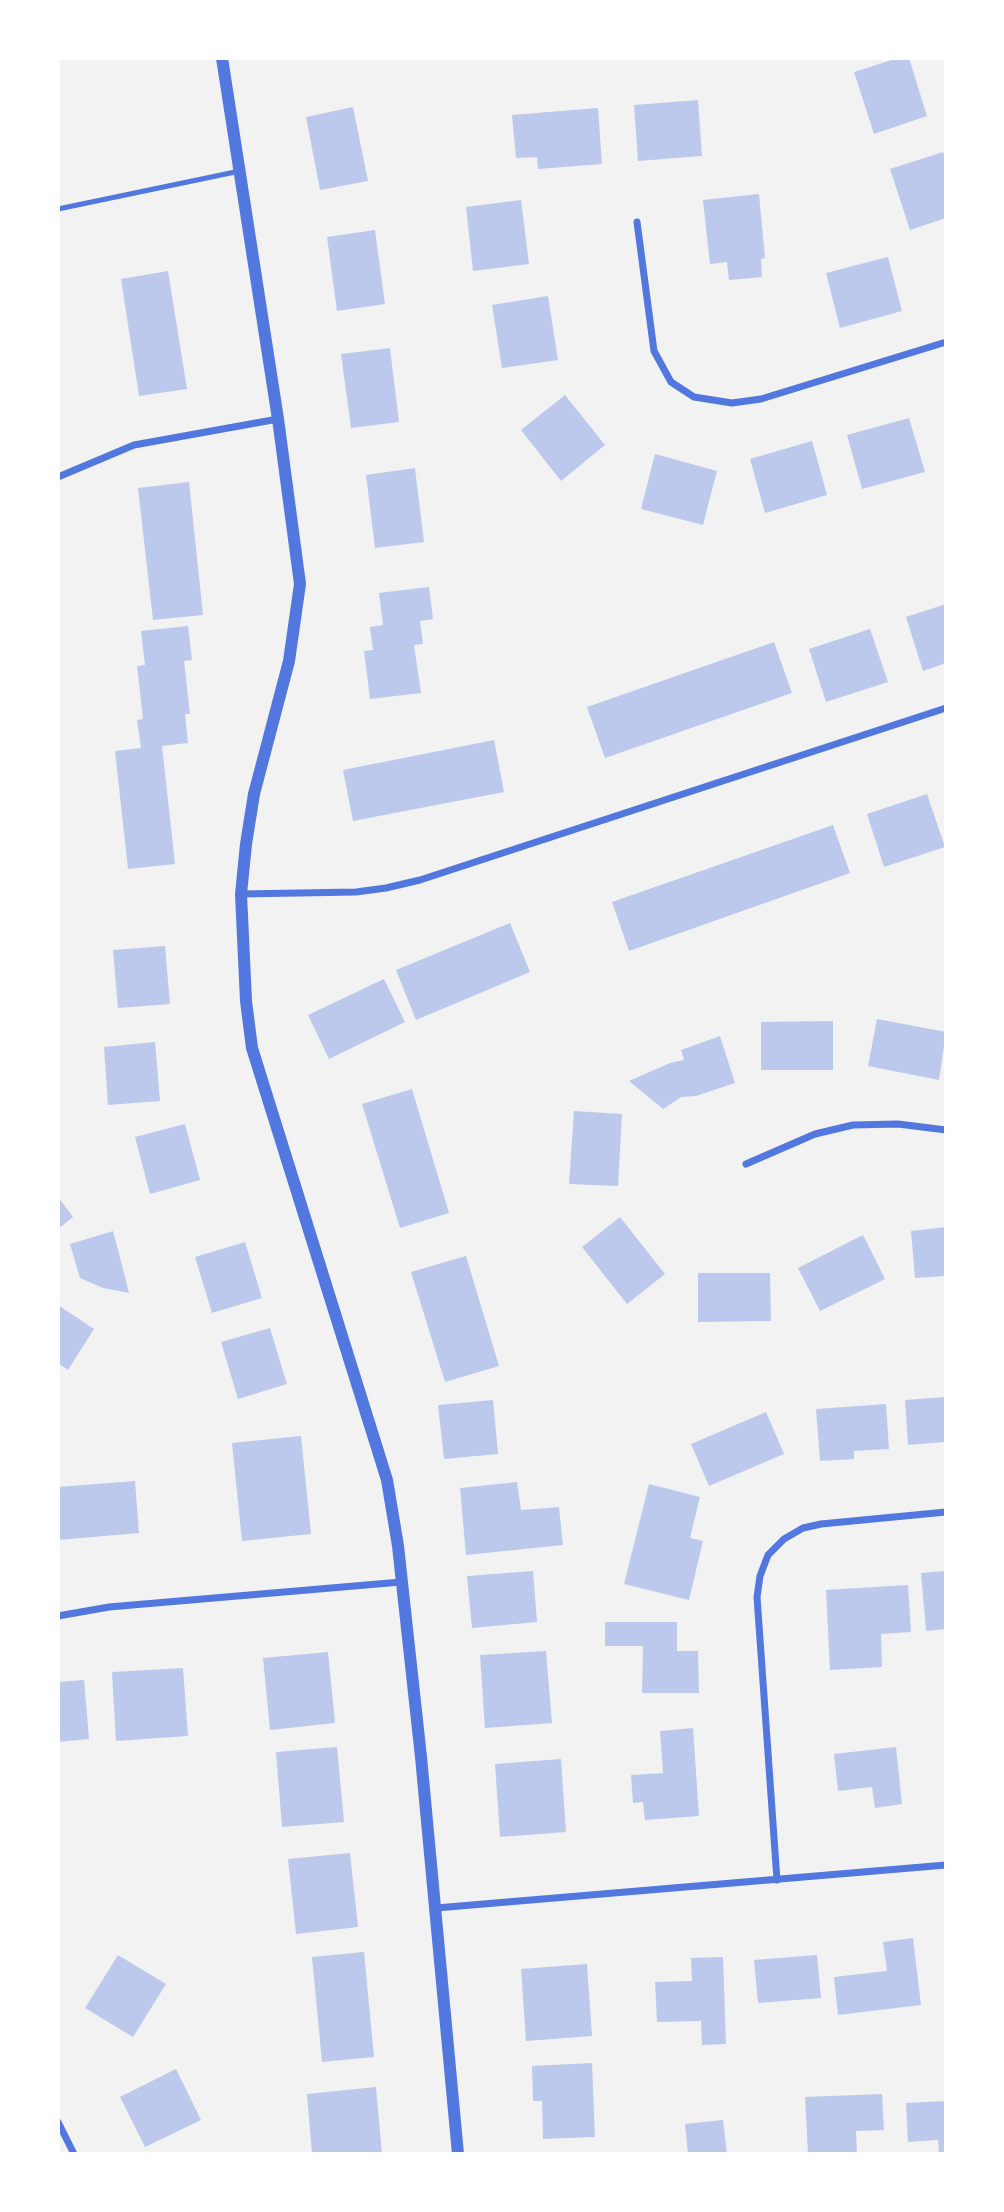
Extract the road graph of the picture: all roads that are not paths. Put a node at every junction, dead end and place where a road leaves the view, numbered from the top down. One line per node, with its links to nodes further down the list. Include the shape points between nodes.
1 (222, 58): 2 (street)
2 (240, 171): 3 (lane); 6 (street)
3 (58, 209)
4 (637, 222): 5 (street, via 653,351 671,382 694,397 732,403 761,399)
5 (946, 342)
6 (278, 419): 7 (street, via 134,445); 9 (street, via 300,584 289,661 254,794)
7 (58, 477)
8 (946, 708): 9 (street, via 420,880 356,892)
9 (242, 894): 13 (street, via 252,1048 387,1480)
10 (946, 1130): 11 (street, via 853,1125 815,1134)
11 (746, 1164)
12 (946, 1512): 16 (street, via 803,1528 768,1555 757,1597)
13 (401, 1582): 14 (street, via 109,1607); 17 (street)
14 (58, 1616)
15 (946, 1865): 16 (street)
16 (777, 1880): 17 (street)
17 (436, 1908): 20 (street)
18 (58, 2122): 19 (street)
19 (74, 2154)
20 (458, 2154)

